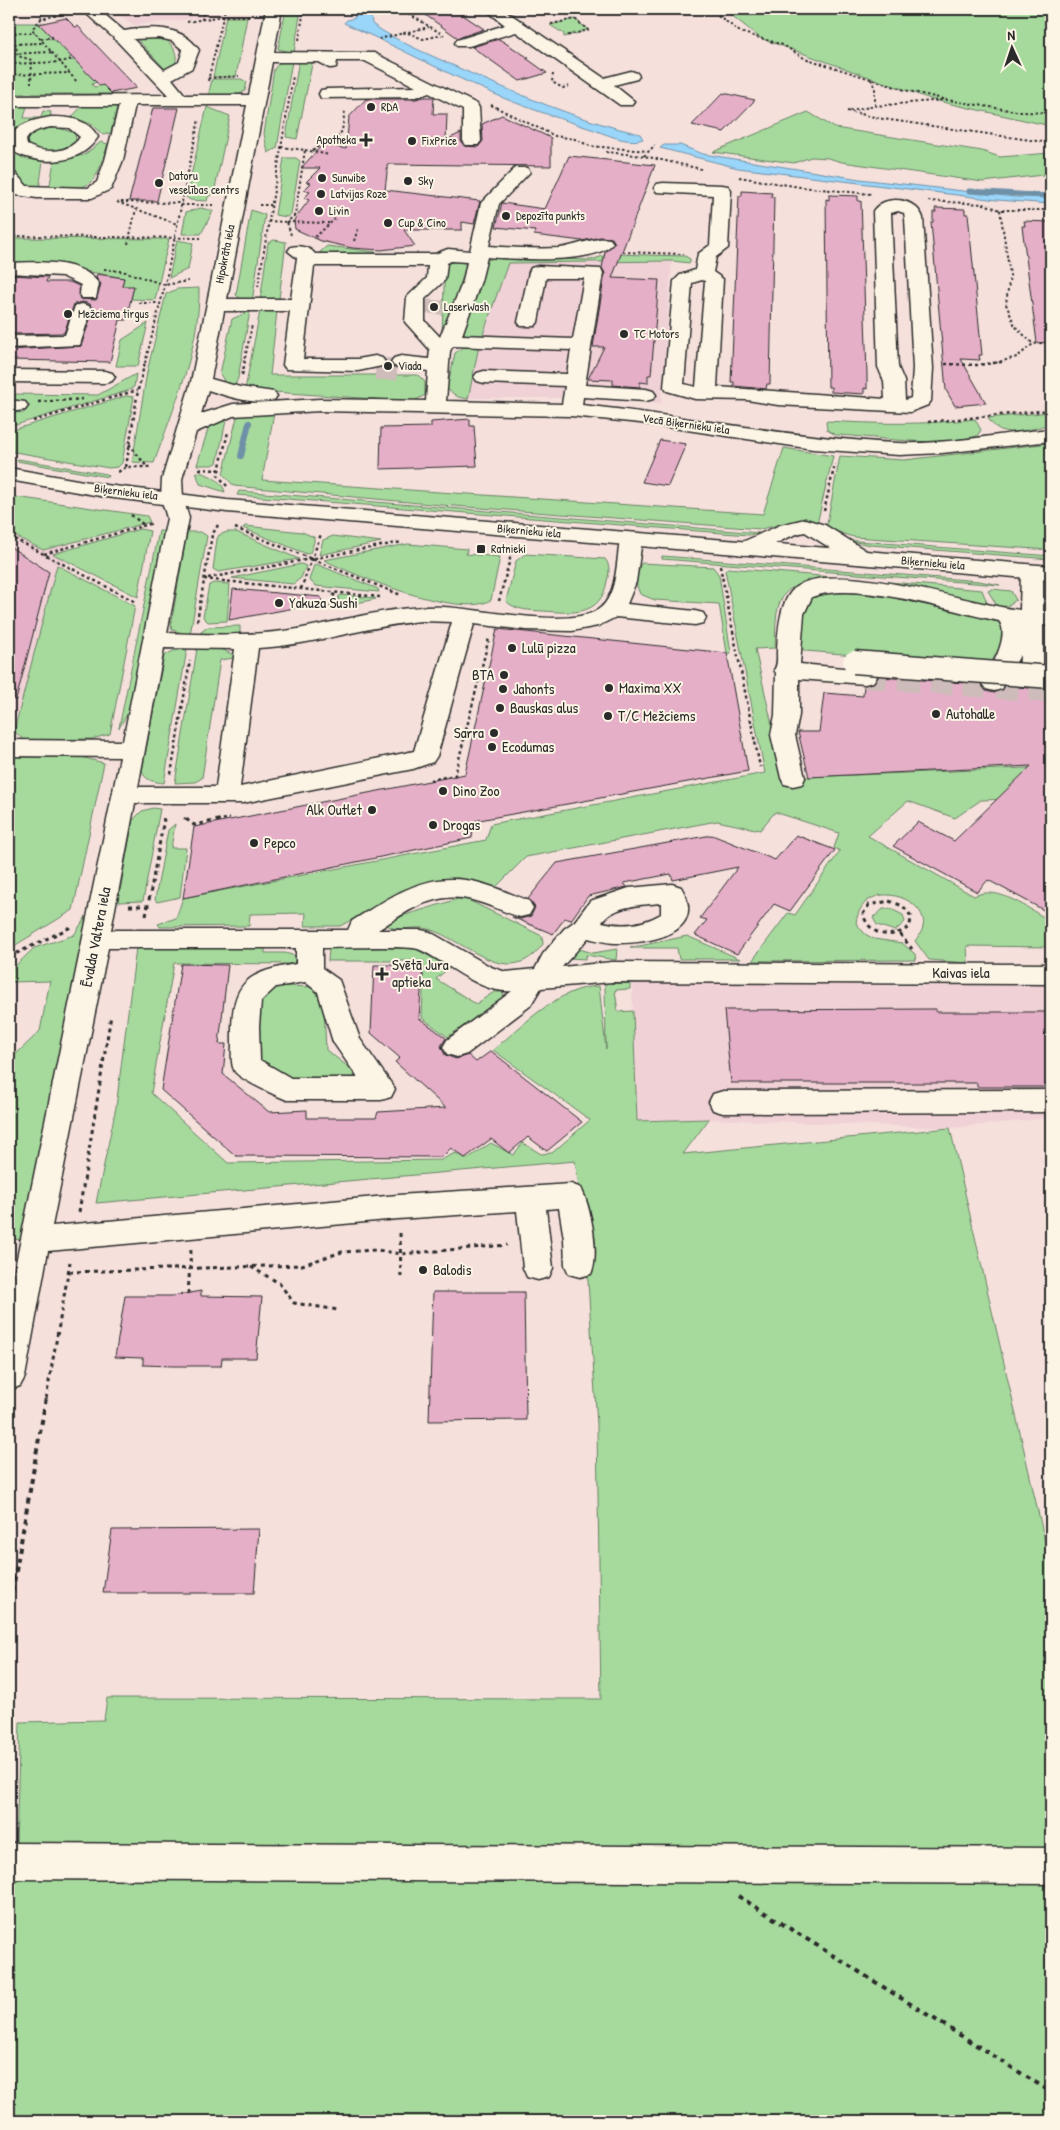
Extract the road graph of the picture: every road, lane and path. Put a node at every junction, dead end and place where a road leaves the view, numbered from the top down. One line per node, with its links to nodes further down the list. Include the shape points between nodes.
1 (43, 9): 19 (path)
2 (126, 9): 14 (path, via 132,13)
3 (204, 9): 16 (path)
4 (225, 9): 17 (path)
5 (253, 9): 18 (path)
6 (274, 9): 42 (street, Hipokrāta iela)
7 (304, 9): 43 (path)
8 (400, 9): 24 (path)
9 (460, 9): 13 (path)
10 (493, 9): 23 (street)
11 (710, 9): 55 (path, via 740,32 783,45 804,58)
12 (84, 10): 19 (path); 29 (street)
13 (456, 10)
14 (146, 13)
15 (153, 13): 16 (path)
16 (203, 13): 20 (path)
17 (223, 16): 18 (path); 54 (path)
18 (251, 16): 22 (path)
19 (41, 19): 27 (path, via 32,28)
20 (202, 20)
21 (550, 24): 31 (path, via 575,19 588,30)
22 (250, 25)
23 (518, 26): 33 (street); 57 (street)
24 (429, 27): 25 (path); 28 (path)
25 (407, 32): 28 (path, via 423,39); 35 (path)
26 (9, 33): 27 (path)
27 (35, 33): 34 (path)
28 (442, 35): 33 (path)
29 (121, 36): 53 (street); 53 (street, via 168,34 188,45 191,50 186,65)
30 (53, 37): 34 (path)
31 (564, 37)
32 (9, 38): 38 (path, via 14,38)
33 (457, 38)
34 (41, 40): 36 (path)
35 (375, 40)
36 (44, 43): 38 (path); 39 (path)
37 (9, 44): 38 (path)
38 (14, 44): 41 (path)
39 (52, 52): 41 (path); 45 (path)
40 (9, 54): 41 (path)
41 (17, 54): 46 (path)
42 (264, 57): 43 (street); 65 (street, Hipokrāta iela)
43 (296, 57): 58 (street, via 326,61 368,56); 77 (path)
44 (74, 59): 45 (path)
45 (60, 62): 46 (path); 49 (path)
46 (33, 63): 47 (path); 50 (path)
47 (9, 64)
48 (240, 69): 54 (path, via 238,78)
49 (70, 73): 50 (path); 56 (path)
50 (32, 74): 51 (path); 59 (path)
51 (9, 75)
52 (631, 76): 57 (street)
53 (162, 78): 63 (street, via 173,89)
54 (208, 78): 64 (path)
55 (871, 79): 66 (path); 71 (path, via 875,88)
56 (78, 84)
57 (601, 84): 69 (street)
58 (430, 87): 61 (street, via 416,92); 74 (street, via 471,108)
59 (30, 90)
60 (327, 94): 61 (street)
61 (347, 94): 80 (path, via 342,131 334,142 323,142)
62 (68, 100): 67 (street); 68 (street); 73 (street)
63 (175, 100): 64 (street); 68 (street)
64 (203, 100): 65 (street); 93 (path)
65 (255, 100): 119 (street, Hipokrāta iela)
66 (947, 100): 71 (path); 72 (path, via 1021,112)
67 (9, 101)
68 (128, 101): 87 (street, via 105,185 92,193 37,193 22,191)
69 (626, 102)
70 (488, 103): 79 (path, via 556,136 590,146)
71 (875, 106): 75 (path, via 847,111)
72 (1051, 113)
73 (60, 122)
74 (472, 141)
75 (1051, 143)
76 (655, 145): 79 (path)
77 (281, 147): 78 (path); 95 (path, via 271,206)
78 (305, 150): 80 (path); 100 (path, via 295,215 287,222)
79 (647, 150): 83 (path)
80 (313, 151): 82 (path)
81 (606, 152): 83 (path)
82 (329, 155)
83 (644, 156): 84 (path)
84 (709, 171)
85 (521, 172): 110 (street, via 490,203)
86 (736, 176): 89 (path)
87 (9, 177)
88 (663, 188): 113 (street, via 722,190 719,248 707,254)
89 (875, 195)
90 (111, 200): 91 (path)
91 (118, 202): 93 (path); 96 (path)
92 (920, 202): 97 (path, via 937,200 984,204)
93 (182, 204): 94 (path); 101 (path)
94 (216, 205)
95 (254, 205)
96 (136, 209): 101 (path); 103 (path)
97 (1000, 210): 98 (path); 126 (path, via 1010,275 1006,304 1015,326)
98 (1051, 210)
99 (335, 219): 100 (path)
100 (330, 223): 106 (path)
101 (177, 224): 104 (path)
102 (9, 236): 103 (path)
103 (129, 236): 104 (path); 109 (path)
104 (175, 236): 105 (path); 115 (path)
105 (201, 238)
106 (314, 239)
107 (566, 239): 110 (street, via 562,245)
108 (604, 243): 110 (street, via 569,253)
109 (128, 244)
110 (480, 250): 111 (street, via 448,255); 127 (street, via 472,281)
111 (438, 260): 116 (street); 120 (street, via 301,256)
112 (9, 268): 123 (street, via 51,268 85,277 90,284 73,341)
113 (704, 273): 137 (street, via 714,279); 137 (street, via 683,281 674,378 674,387)
114 (188, 281): 115 (path)
115 (165, 285): 118 (path)
116 (431, 301): 122 (street, via 433,322); 122 (street, via 416,297 415,322)
117 (139, 303): 118 (path)
118 (159, 303): 136 (path)
119 (216, 305): 120 (street); 134 (street, Hipokrāta iela)
120 (300, 305): 129 (street, via 293,365)
121 (528, 322): 125 (street, via 538,272 594,273)
122 (422, 329): 127 (street)
123 (9, 342)
124 (1051, 342): 126 (path)
125 (582, 344): 127 (street); 135 (street)
126 (1033, 344): 130 (path, via 1017,357 1001,362 977,365 948,363)
127 (443, 352): 128 (street); 144 (street)
128 (406, 365)
129 (369, 366)
130 (923, 368): 143 (street, via 922,400 910,406); 143 (street, via 914,218 909,208 894,206 882,211 888,367 894,375)
131 (9, 376): 133 (street)
132 (484, 377): 135 (street)
133 (105, 378)
134 (201, 382): 142 (street, Vecā Biķernieku iela, via 238,393 298,399); 149 (street, Hipokrāta iela)
135 (575, 385): 138 (street); 146 (street)
136 (138, 390): 140 (path); 151 (path)
137 (701, 393): 148 (street, via 710,406 734,411 757,408 778,399)
138 (646, 395)
139 (94, 398): 140 (path)
140 (110, 398): 147 (path)
141 (84, 399): 147 (path, via 59,399)
142 (320, 405): 144 (street, Vecā Biķernieku iela); 145 (street, Vecā Biķernieku iela)
143 (894, 405): 148 (street)
144 (434, 408): 146 (street, Vecā Biķernieku iela)
145 (233, 410): 149 (street, Vecā Biķernieku iela); 154 (path)
146 (571, 410): 148 (street, Vecā Biķernieku iela, via 640,417)
147 (18, 412)
148 (815, 421): 152 (street, Vecā Biķernieku iela)
149 (188, 428): 157 (street, Hipokrāta iela, via 173,474)
150 (1051, 435): 152 (street, Vecā Biķernieku iela, via 942,447)
151 (129, 444): 151 (path, via 149,467 126,467)
152 (839, 446): 163 (path)
153 (196, 469): 154 (path)
154 (218, 470): 156 (path, via 220,480)
155 (9, 474): 157 (street, Biķernieku iela, via 106,491)
156 (233, 489)
157 (172, 498): 166 (street, Biķernieku iela, via 228,506); 186 (street, Ēvalda Valtera iela, via 177,523)
158 (127, 513): 161 (path)
159 (156, 522): 161 (path)
160 (219, 524): 174 (path, via 212,535)
161 (145, 525): 169 (path)
162 (228, 526): 171 (path)
163 (817, 530): 168 (street, via 796,527); 170 (street)
164 (322, 531): 171 (path)
165 (9, 536): 169 (path)
166 (631, 540): 168 (street, Biķernieku iela); 179 (street, via 622,593)
167 (402, 542): 171 (path)
168 (746, 549): 170 (street, Biķernieku iela)
169 (44, 554): 178 (path)
170 (860, 557): 173 (street, Biķernieku iela)
171 (312, 559): 174 (path); 175 (path); 177 (path)
172 (720, 565): 195 (path)
173 (1042, 572): 184 (street)
174 (204, 579): 188 (path)
175 (301, 589)
176 (335, 592): 180 (path)
177 (409, 598)
178 (141, 604)
179 (613, 610): 182 (street, via 603,617 578,624); 183 (street)
180 (329, 611)
181 (1006, 615): 184 (street); 190 (street, via 905,592 845,586 814,588 803,593 797,605); 192 (street, via 1012,620 1016,633)
182 (465, 616): 189 (street, via 414,615); 199 (street, via 425,756 413,761)
183 (695, 618)
184 (1041, 618): 191 (street)
185 (1051, 631): 187 (street)
186 (153, 640): 188 (street); 194 (street, Ēvalda Valtera iela)
187 (1051, 640)
188 (194, 641): 189 (street); 198 (path)
189 (248, 642): 199 (street)
190 (787, 664): 191 (street, bridge); 196 (street, via 787,716 783,729)
191 (1041, 677)
192 (994, 684)
193 (9, 748): 194 (street)
194 (132, 749): 197 (street, Ēvalda Valtera iela)
195 (760, 768)
196 (792, 778)
197 (123, 795): 198 (street); 203 (street, Ēvalda Valtera iela)
198 (167, 796): 199 (street); 205 (path)
199 (228, 796)
200 (520, 908): 204 (street, via 463,888 431,891 361,928)
201 (910, 926): 201 (path, via 900,934 885,935 866,925 863,914 869,905 889,901 908,910)
202 (584, 928): 210 (street, via 573,936)
203 (85, 932): 205 (street, Kaivas iela); 207 (path, via 25,946); 219 (street, Ēvalda Valtera iela)
204 (359, 937): 206 (street, Kaivas iela); 210 (street, Kaivas iela, via 421,939 482,974 505,982)
205 (143, 938): 206 (street, Kaivas iela)
206 (309, 938): 208 (street)
207 (9, 957)
208 (309, 972): 208 (street, via 330,987 347,1042 381,1089 287,1089 246,1065 248,997 269,978)
209 (1051, 974): 210 (street, Kaivas iela, via 612,972)
210 (537, 979): 212 (street, via 521,999)
211 (112, 1006): 218 (path)
212 (458, 1047)
213 (1051, 1101): 214 (street)
214 (723, 1102)
215 (530, 1199): 216 (street); 221 (street); 222 (street, via 571,1196)
216 (398, 1208): 217 (street); 220 (path)
217 (193, 1227): 218 (street); 224 (path)
218 (74, 1238): 219 (street); 225 (path)
219 (34, 1239): 229 (street, Ēvalda Valtera iela)
220 (401, 1254): 221 (path); 223 (path, via 377,1250 342,1252 302,1265); 226 (path)
221 (536, 1255)
222 (580, 1265)
223 (250, 1267): 224 (path); 228 (path, via 279,1283 294,1303)
224 (190, 1268): 225 (path); 227 (path)
225 (69, 1272): 230 (path)
226 (401, 1279)
227 (188, 1294)
228 (338, 1310)
229 (9, 1376)
230 (9, 1611)
231 (9, 1862): 232 (street)
232 (1051, 1866)
233 (731, 1892): 234 (path)
234 (1051, 2092)

